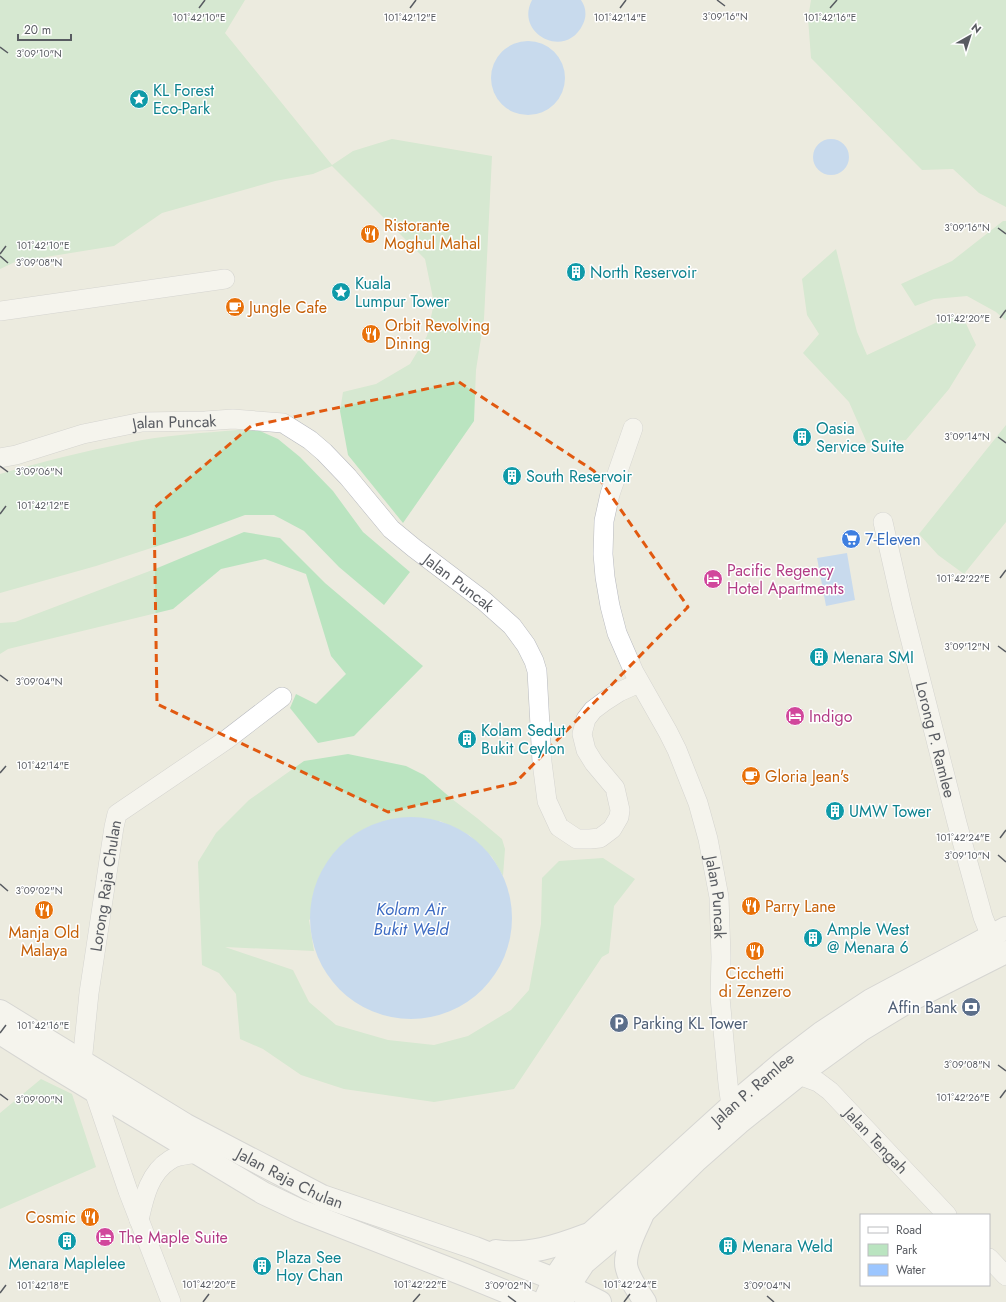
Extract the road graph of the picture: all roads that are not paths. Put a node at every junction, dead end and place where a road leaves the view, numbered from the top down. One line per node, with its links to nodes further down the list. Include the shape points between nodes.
1 (225, 279): 2 (street)
2 (0, 311)
3 (633, 428): 6 (street, Jalan Puncak, via 610,494 604,521 603,554 610,606 618,633)
4 (0, 458): 6 (street, Jalan Puncak, via 83,434 142,422 233,419 283,423 310,440 335,463 391,529 484,601 520,636 537,671 547,801 559,827 577,839 600,838 612,829 620,810 615,788 586,750 582,734 586,718 605,700)
5 (883, 522): 8 (street, Lorong P. Ramlee, via 939,753 983,917)
6 (639, 683): 14 (street, Jalan Puncak, via 677,750 698,803 708,839 719,898 720,997 728,1084)
7 (282, 697): 11 (street, Lorong Raja Chulan, via 226,740 117,814 89,993)
8 (1000, 943): 12 (main road, Jalan P. Ramlee, via 861,1030); 14 (main road, Jalan P. Ramlee, via 871,1000 846,1016 798,1050)
9 (0, 1011): 11 (main road, Jalan Raja Chulan)
10 (0, 1033): 13 (main road, Jalan Raja Chulan)
11 (82, 1063): 20 (main road, Jalan Raja Chulan, via 186,1126 322,1196)
12 (799, 1075): 14 (main road, Jalan P. Ramlee); 17 (street, Jalan Tengah, via 830,1090)
13 (94, 1091): 15 (main road, Jalan Raja Chulan); 18 (street)
14 (735, 1115): 16 (main road, Jalan P. Ramlee, via 697,1160); 19 (main road, Jalan P. Ramlee)
15 (197, 1153): 18 (street, via 170,1160 154,1176 144,1196); 25 (main road, Jalan Raja Chulan, via 263,1193 299,1210)
16 (643, 1213): 23 (main road, Jalan P. Ramlee, via 584,1264); 28 (main road, via 629,1247 626,1264 630,1277)
17 (946, 1214)
18 (139, 1220): 24 (street)
19 (590, 1234): 20 (main road, via 536,1251 505,1253); 23 (main road, Jalan P. Ramlee, via 573,1251)
20 (475, 1248): 23 (main road, Jalan Raja Chulan)
21 (990, 1259): 22 (street)
22 (1006, 1276)
23 (561, 1289): 26 (main road, Jalan P. Ramlee); 27 (main road, Jalan Raja Chulan)
24 (171, 1302)
25 (530, 1302)
26 (544, 1302)
27 (600, 1302)
28 (645, 1302)

